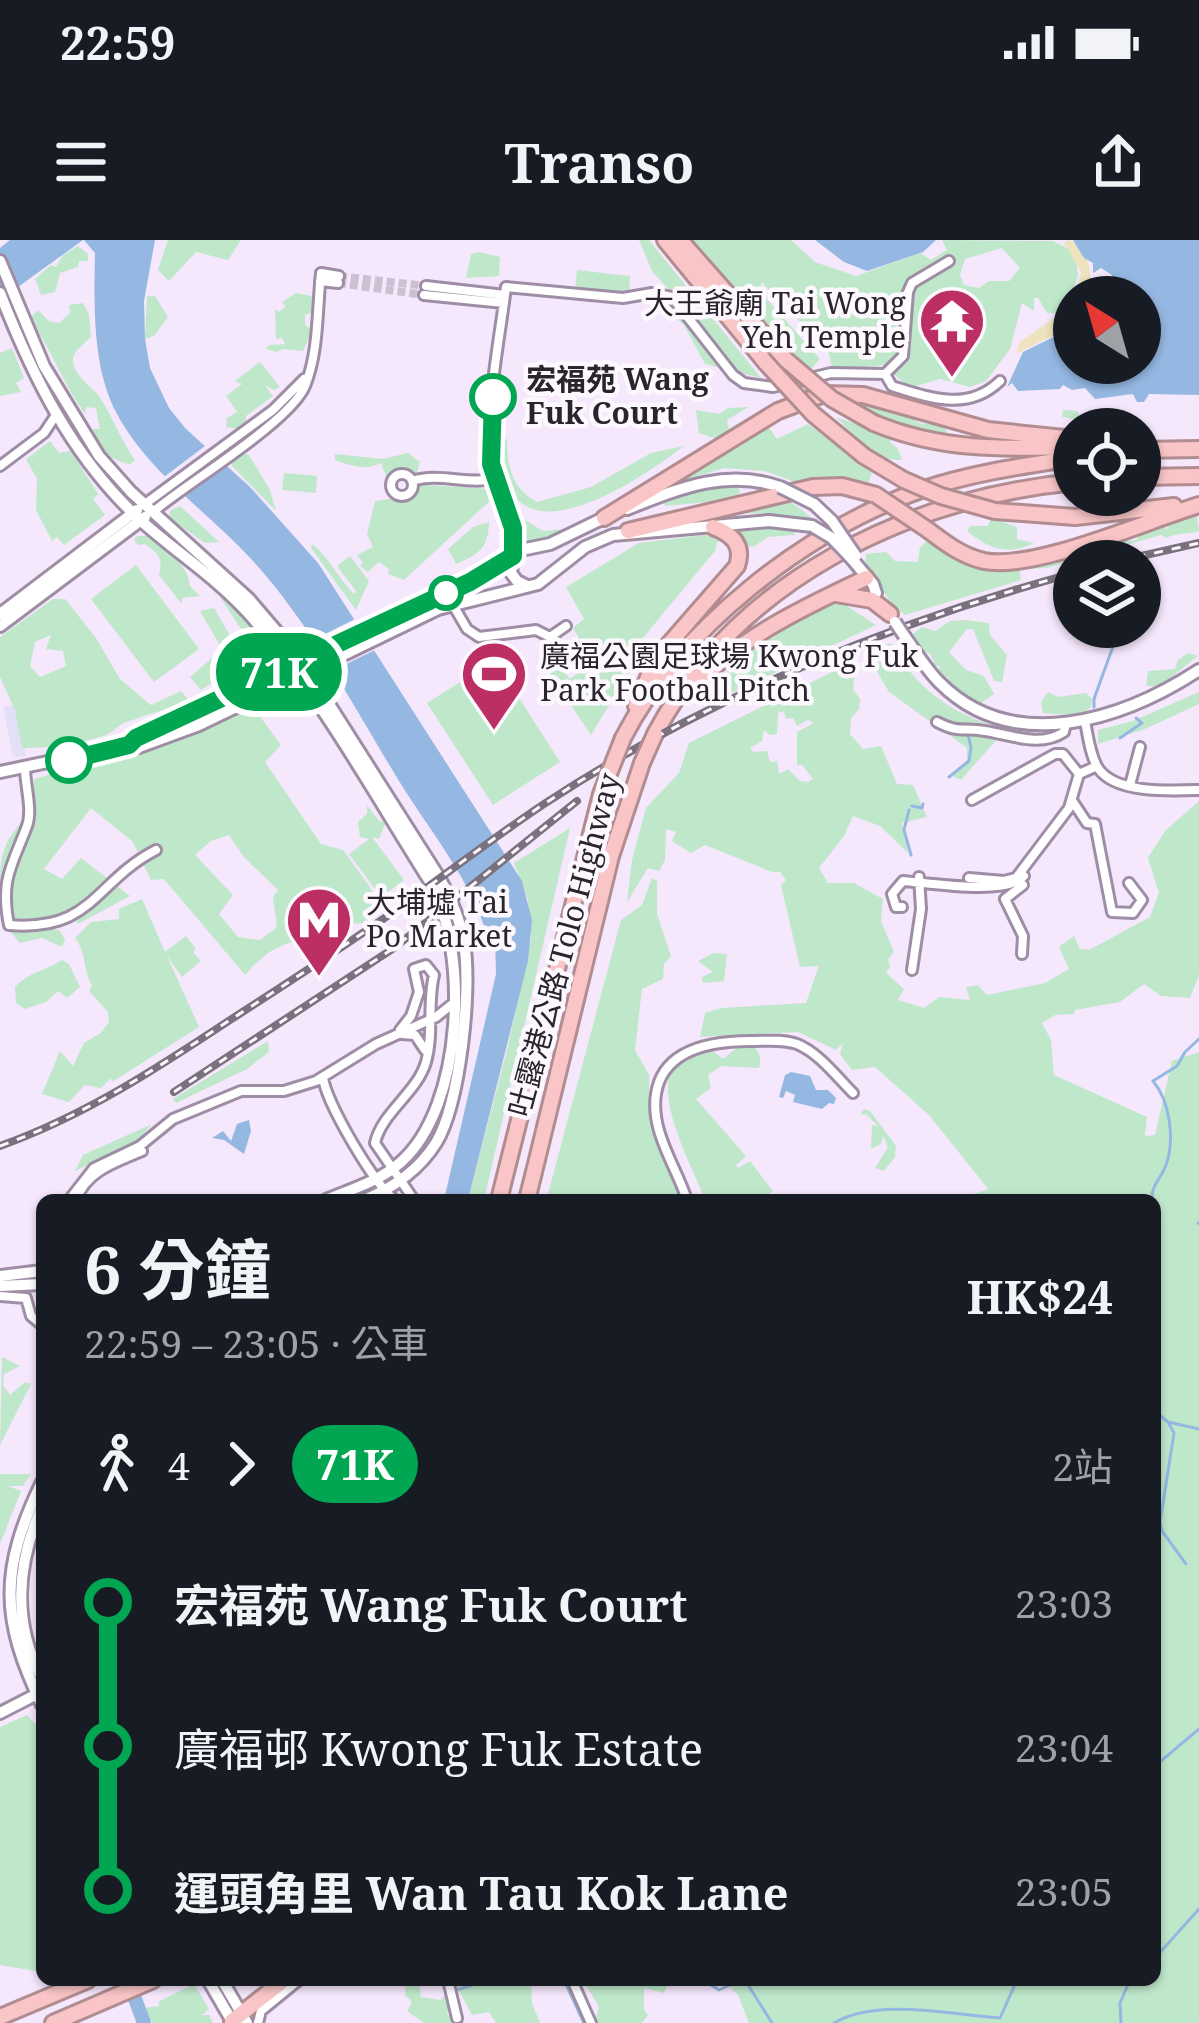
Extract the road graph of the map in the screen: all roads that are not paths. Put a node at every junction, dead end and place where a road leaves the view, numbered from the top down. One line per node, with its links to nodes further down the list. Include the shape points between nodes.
1 (665, 240): 27 (highway, bridge, via 813,414 904,479 995,511 1075,518)
2 (680, 240): 16 (highway, bridge, via 784,359 874,423 957,447)
3 (0, 261): 9 (main road)
4 (949, 261): 10 (street, via 912,283 903,356)
5 (339, 279): 19 (street, via 321,277 309,373)
6 (425, 291): 8 (street)
7 (0, 293): 9 (main road)
8 (505, 295): 10 (street, via 672,297 733,375 758,386); 24 (street, via 489,444)
9 (12, 305): 12 (main road, via 28,363); 28 (main road, via 81,428)
10 (885, 374): 11 (street, via 892,386 953,401)
11 (1000, 381)
12 (56, 415): 13 (main road); 14 (street)
13 (64, 429): 14 (street); 29 (main road)
14 (44, 433): 21 (street)
15 (1053, 440): 30 (highway, via 863,395 824,394 778,411)
16 (1053, 444)
17 (1199, 449): 18 (highway)
18 (1161, 450)
19 (221, 454): 28 (street); 28 (street)
20 (1053, 462): 52 (highway, 吐露港公路 Tolo Highway, via 950,481 842,528 726,608)
21 (0, 466)
22 (1199, 476): 23 (highway)
23 (1161, 477)
24 (494, 478): 25 (street); 33 (street)
25 (412, 481)
26 (1053, 485): 50 (highway, 吐露港公路 Tolo Highway, via 959,502 842,551 740,622)
27 (1199, 504): 32 (highway, bridge, via 1010,563 964,554 876,495 842,486)
28 (149, 508): 29 (main road); 45 (main road, via 249,598)
29 (137, 516): 40 (main road); 42 (main road); 45 (main road, via 235,599)
30 (604, 518): 33 (main road); 34 (main road, bridge, via 686,486 770,483 828,516)
31 (713, 526): 32 (main road); 34 (main road, bridge, via 812,526); 52 (highway, via 734,540 738,562 658,659)
32 (628, 531): 35 (main road, via 585,547)
33 (522, 551): 35 (main road, via 547,558); 37 (main road, via 510,568); 44 (main road)
34 (854, 559): 36 (main road)
35 (546, 576): 37 (main road)
36 (870, 584): 38 (highway); 41 (main road)
37 (532, 586): 39 (main road)
38 (831, 594): 41 (highway, via 864,597); 50 (highway, via 736,648)
39 (453, 604): 43 (street, via 479,637 536,630 550,637); 44 (main road)
40 (0, 614)
41 (892, 618): 55 (main road, bridge, via 939,682 968,704)
42 (0, 626)
43 (566, 626)
44 (381, 630): 45 (main road)
45 (300, 668): 58 (main road, via 187,730); 73 (main road, via 438,895 457,965); 86 (main road, via 446,890 464,943 466,1000 450,1108 434,1146)
46 (1199, 670): 48 (main road)
47 (1151, 683): 48 (main road)
48 (1159, 695): 51 (main road)
49 (1039, 710): 55 (main road)
50 (667, 714): 95 (highway, 吐露港公路 Tolo Highway, bridge, via 618,829)
51 (1084, 721): 54 (main road); 57 (street)
52 (632, 722): 94 (highway, 吐露港公路 Tolo Highway, bridge, via 601,794)
53 (937, 722): 54 (street, via 959,734 978,729 1035,739 1053,739)
54 (1066, 723): 55 (main road)
55 (1045, 724)
56 (1140, 747): 61 (street)
57 (1097, 766): 60 (street); 61 (street)
58 (25, 768): 59 (main road); 65 (street, via 29,821 4,869 0,899 9,925 71,919)
59 (0, 772)
60 (1079, 774): 63 (street, via 1055,754); 64 (street)
61 (1130, 784): 62 (street)
62 (1199, 790)
63 (973, 800)
64 (1072, 801): 66 (street); 69 (street, via 1095,824 1112,912 1139,908)
65 (156, 850)
66 (1020, 871): 67 (street, via 1011,881); 68 (street, via 1012,886); 71 (street, via 1024,884 1005,899)
67 (969, 878)
68 (918, 880): 70 (street, via 903,881 892,894); 72 (street)
69 (1129, 883)
70 (902, 907)
71 (1022, 954)
72 (912, 970)
73 (455, 1000): 75 (street); 84 (main road, via 437,1105 419,1142)
74 (428, 1002): 75 (street); 76 (street); 77 (street, via 433,972 420,964 412,973 416,1004)
75 (444, 1012): 76 (street)
76 (428, 1021): 77 (street); 78 (street)
77 (395, 1035): 78 (street, via 416,1035); 79 (street)
78 (427, 1055): 81 (street)
79 (323, 1077): 82 (street); 89 (street, via 284,1091 241,1091 161,1126 94,1168)
80 (853, 1093): 96 (street, via 790,1042 717,1041 690,1050 663,1076 655,1098)
81 (379, 1130): 82 (street); 84 (street, via 376,1149)
82 (358, 1146): 85 (street)
83 (142, 1151): 88 (street, via 98,1172)
84 (391, 1170): 85 (main road); 86 (street)
85 (375, 1180): 87 (street); 90 (main road)
86 (400, 1181): 87 (main road); 93 (street)
87 (383, 1192): 91 (main road); 92 (street)
88 (76, 1194)
89 (77, 1194)
90 (341, 1194)
91 (378, 1194)
92 (386, 1194)
93 (410, 1194)
94 (500, 1194)
95 (530, 1194)
96 (685, 1194)
97 (36, 1272): 98 (main road)
98 (0, 1276)
99 (36, 1284): 100 (main road)
100 (0, 1286)
101 (0, 1297): 102 (street, via 26,1298)
102 (36, 1320)
103 (36, 1496): 106 (main road, via 10,1557 5,1604)
104 (36, 1525): 105 (main road, via 20,1609)
105 (36, 1665)
106 (36, 1689)
107 (36, 1699): 108 (main road)
108 (0, 1713)
109 (74, 1986): 117 (highway)
110 (139, 1986): 120 (highway)
111 (213, 1986): 119 (main road)
112 (225, 1986): 119 (main road)
113 (277, 1986): 119 (highway)
114 (291, 1986): 121 (street)
115 (449, 1986): 118 (street)
116 (575, 1986): 122 (street)
117 (0, 2017)
118 (457, 2018)
119 (239, 2020)
120 (53, 2023)
121 (258, 2023)
122 (591, 2023)

